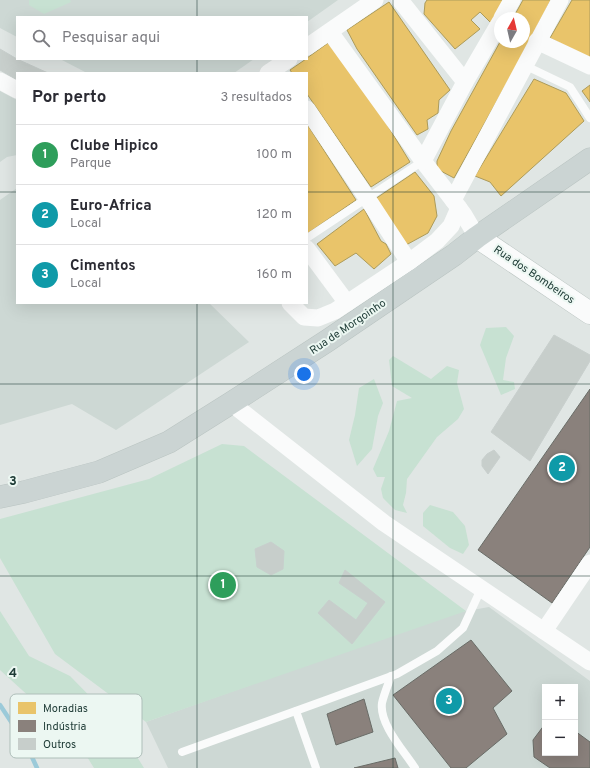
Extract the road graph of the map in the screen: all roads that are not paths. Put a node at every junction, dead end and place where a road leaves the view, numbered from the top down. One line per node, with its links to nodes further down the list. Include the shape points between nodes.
1 (375, 0): 6 (street)
2 (400, 0): 13 (street)
3 (512, 0): 5 (street)
4 (560, 0): 8 (street)
5 (505, 12)
6 (330, 32): 9 (street); 18 (street)
7 (494, 33): 13 (street)
8 (537, 41): 10 (street); 11 (street)
9 (308, 46)
10 (524, 65): 16 (lane, via 570,87); 20 (street)
11 (590, 66)
12 (0, 81): 14 (street)
13 (466, 82): 18 (street)
14 (16, 89)
15 (308, 111): 19 (street)
16 (590, 118)
17 (590, 159): 21 (main road, Rua de Morgoinho)
18 (423, 161): 19 (lane); 20 (street)
19 (367, 198): 22 (lane); 26 (street)
20 (459, 208): 21 (street, via 482,219); 23 (street); 25 (street, via 462,237); 26 (street, via 451,226 437,241)
21 (505, 219): 23 (main road, Rua de Morgoinho)
22 (308, 237)
23 (478, 237): 25 (main road, Rua de Morgoinho); 29 (street, Rua dos Bombeiros)
24 (308, 250): 27 (street)
25 (454, 255): 30 (main road, Rua de Morgoinho)
26 (409, 262): 27 (street)
27 (347, 303): 28 (street, via 318,318 304,317)
28 (291, 304)
29 (590, 313)
30 (231, 403): 31 (main road, Rua de Morgoinho, via 169,442 99,472); 33 (street, via 384,523)
31 (0, 497)
32 (590, 563): 34 (street)
33 (481, 589): 34 (street); 36 (lane, via 463,628 437,651)
34 (544, 632): 35 (street)
35 (590, 662)
36 (391, 676): 37 (lane); 40 (lane, via 382,702 382,713 391,733)
37 (296, 711): 38 (lane); 39 (lane)
38 (182, 752)
39 (316, 768)
40 (416, 768)

